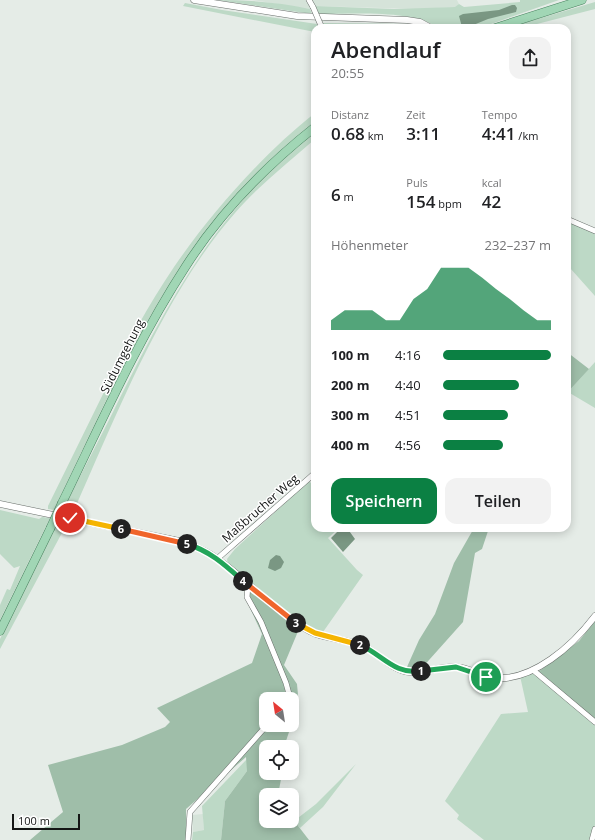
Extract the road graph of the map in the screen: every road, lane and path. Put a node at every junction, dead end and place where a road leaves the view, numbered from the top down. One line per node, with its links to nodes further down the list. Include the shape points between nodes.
1 (194, 0): 5 (street, via 297,16 407,20)
2 (309, 0): 4 (street, bridge)
3 (582, 0): 6 (main road)
4 (320, 24)
5 (419, 24)
6 (507, 24)
7 (311, 130): 15 (main road, Südumgehung, bridge, via 270,166 235,203 186,265 163,302)
8 (571, 221): 9 (street)
9 (595, 231)
10 (311, 476): 12 (street, Maßbrucher Weg)
11 (0, 504): 12 (street, via 179,541)
12 (218, 558): 13 (street)
13 (248, 585): 16 (street, via 306,629 364,647 402,671 418,672 456,667 486,677 501,678); 17 (street, via 247,597 261,622)
14 (595, 616): 16 (street, via 575,640)
15 (0, 631)
16 (533, 670): 18 (street)
17 (288, 692)
18 (595, 722)
19 (261, 732): 21 (street, via 190,812)
20 (595, 829): 22 (street)
21 (188, 840)
22 (592, 840)

